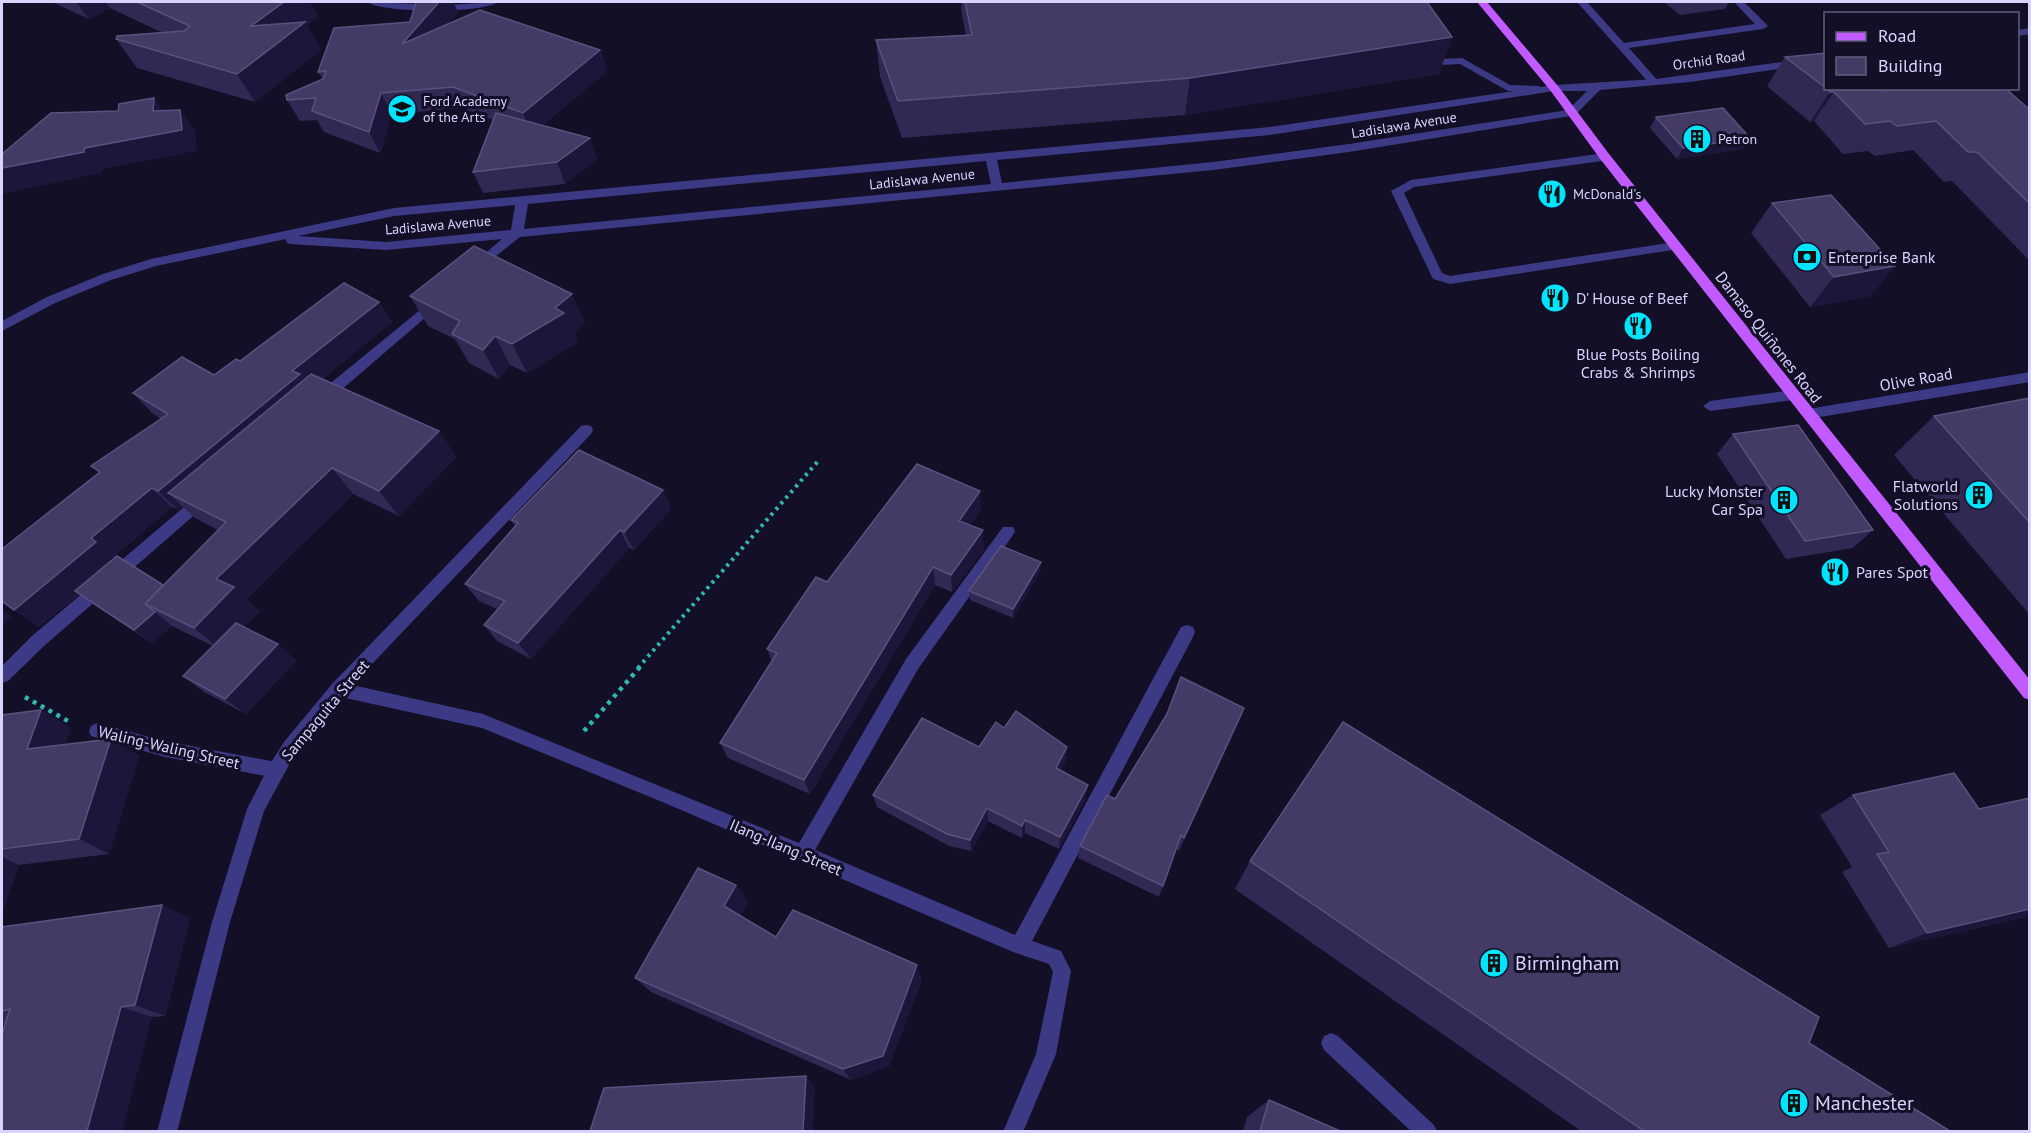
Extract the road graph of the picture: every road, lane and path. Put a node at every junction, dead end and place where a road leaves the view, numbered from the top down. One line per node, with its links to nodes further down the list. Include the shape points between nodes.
1 (372, 2): 2 (street, via 416,7)
2 (493, 2)
3 (1482, 2): 10 (main road, Damaso Quiñones Road)
4 (1582, 2): 6 (street)
5 (1738, 2): 6 (street, via 1763,26)
6 (1622, 46): 9 (street)
7 (1824, 59): 9 (street, Orchid Road)
8 (1441, 62): 10 (street, via 1462,61 1508,88)
9 (1654, 82): 11 (street, Orchid Road)
10 (1554, 88): 11 (street, Orchid Road); 12 (main road, Damaso Quiñones Road); 13 (street, Ladislawa Avenue, via 1323,124)
11 (1596, 88): 12 (street)
12 (1571, 113): 14 (main road, Damaso Quiñones Road); 15 (street, Ladislawa Avenue, via 1282,157)
13 (991, 158): 15 (street); 16 (street, Ladislawa Avenue)
14 (1605, 158): 19 (main road, Damaso Quiñones Road); 19 (street, via 1411,184 1397,191 1437,276 1450,279)
15 (997, 186): 17 (street, Ladislawa Avenue)
16 (522, 201): 17 (street); 18 (street, Ladislawa Avenue, via 394,212)
17 (517, 233): 18 (street, Ladislawa Avenue, via 386,246); 20 (street)
18 (272, 238): 22 (street, Ladislawa Avenue, via 213,248 107,277)
19 (1675, 246): 24 (main road, Damaso Quiñones Road)
20 (463, 279)
21 (445, 294): 26 (street)
22 (2, 326)
23 (2030, 377): 27 (street, Olive Road)
24 (1793, 395): 25 (street); 27 (main road, Damaso Quiñones Road)
25 (1710, 406)
26 (310, 408)
27 (1808, 414): 35 (main road, Damaso Quiñones Road)
28 (586, 430): 34 (street, Sampaguita Street)
29 (819, 460): 38 (path)
30 (212, 492): 33 (street)
31 (1008, 531): 40 (street, via 912,664)
32 (1187, 632): 41 (street)
33 (2, 676)
34 (338, 689): 38 (street, Ilang-Ilang Street, via 483,721); 39 (street, Sampaguita Street)
35 (2030, 693)
36 (20, 694): 37 (path, Waling-Waling Street, via 66,720)
37 (97, 731): 39 (street, Waling-Waling Street, via 165,749)
38 (564, 754): 40 (street, Ilang-Ilang Street)
39 (276, 770): 43 (street, Sampaguita Street, via 256,809 228,899)
40 (803, 854): 41 (street, Ilang-Ilang Street)
41 (1019, 946): 44 (street, Ilang-Ilang Street, via 1055,957 1062,970 1046,1054)
42 (1331, 1043): 45 (street)
43 (167, 1131)
44 (1013, 1131)
45 (1427, 1131)

